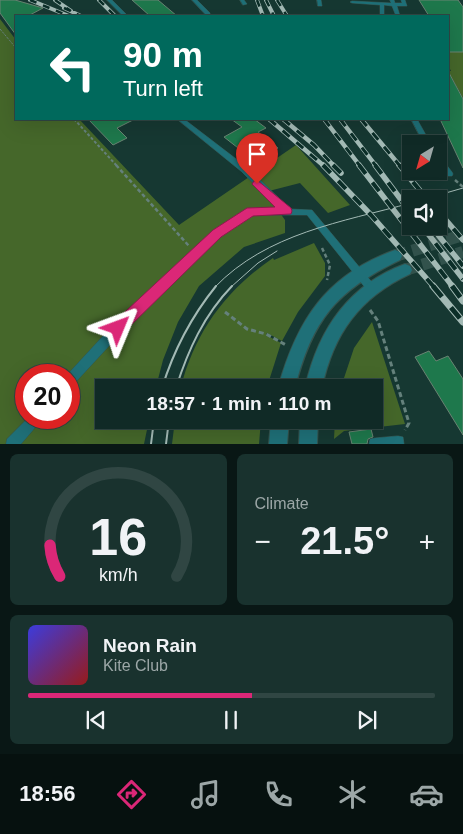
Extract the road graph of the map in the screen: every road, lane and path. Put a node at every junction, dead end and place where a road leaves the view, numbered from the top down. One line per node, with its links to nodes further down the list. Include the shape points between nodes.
1 (109, 0): 8 (lane)
2 (194, 0): 7 (lane)
3 (403, 0): 5 (lane, via 406,4)
4 (352, 2): 6 (lane)
5 (393, 2): 6 (lane); 10 (lane)
6 (382, 3): 9 (lane)
7 (208, 14)
8 (125, 15)
9 (382, 15)
10 (398, 15)
11 (0, 29): 12 (path)
12 (15, 47)
13 (75, 120): 19 (path)
14 (181, 120): 17 (lane, via 245,170)
15 (415, 120): 16 (lane)
16 (423, 135)
17 (287, 211): 19 (lane, via 251,212 217,234); 22 (lane, via 309,212)
18 (319, 243): 23 (path, via 330,265)
19 (196, 254): 30 (lane, via 118,328)
20 (395, 256): 22 (street)
21 (405, 270): 24 (street)
22 (359, 273): 24 (lane); 31 (street, via 324,303 299,346)
23 (324, 286)
24 (372, 287): 32 (street, via 340,323)
25 (370, 310): 36 (path, via 380,328 409,423)
26 (225, 312): 28 (path, via 247,329)
27 (289, 338): 29 (path)
28 (282, 342)
29 (285, 348)
30 (80, 370)
31 (288, 379)
32 (314, 379)
33 (26, 429): 37 (lane)
34 (279, 429): 38 (street)
35 (309, 429): 39 (street)
36 (398, 443): 40 (lane)
37 (12, 444)
38 (278, 444)
39 (308, 444)
40 (375, 444)

